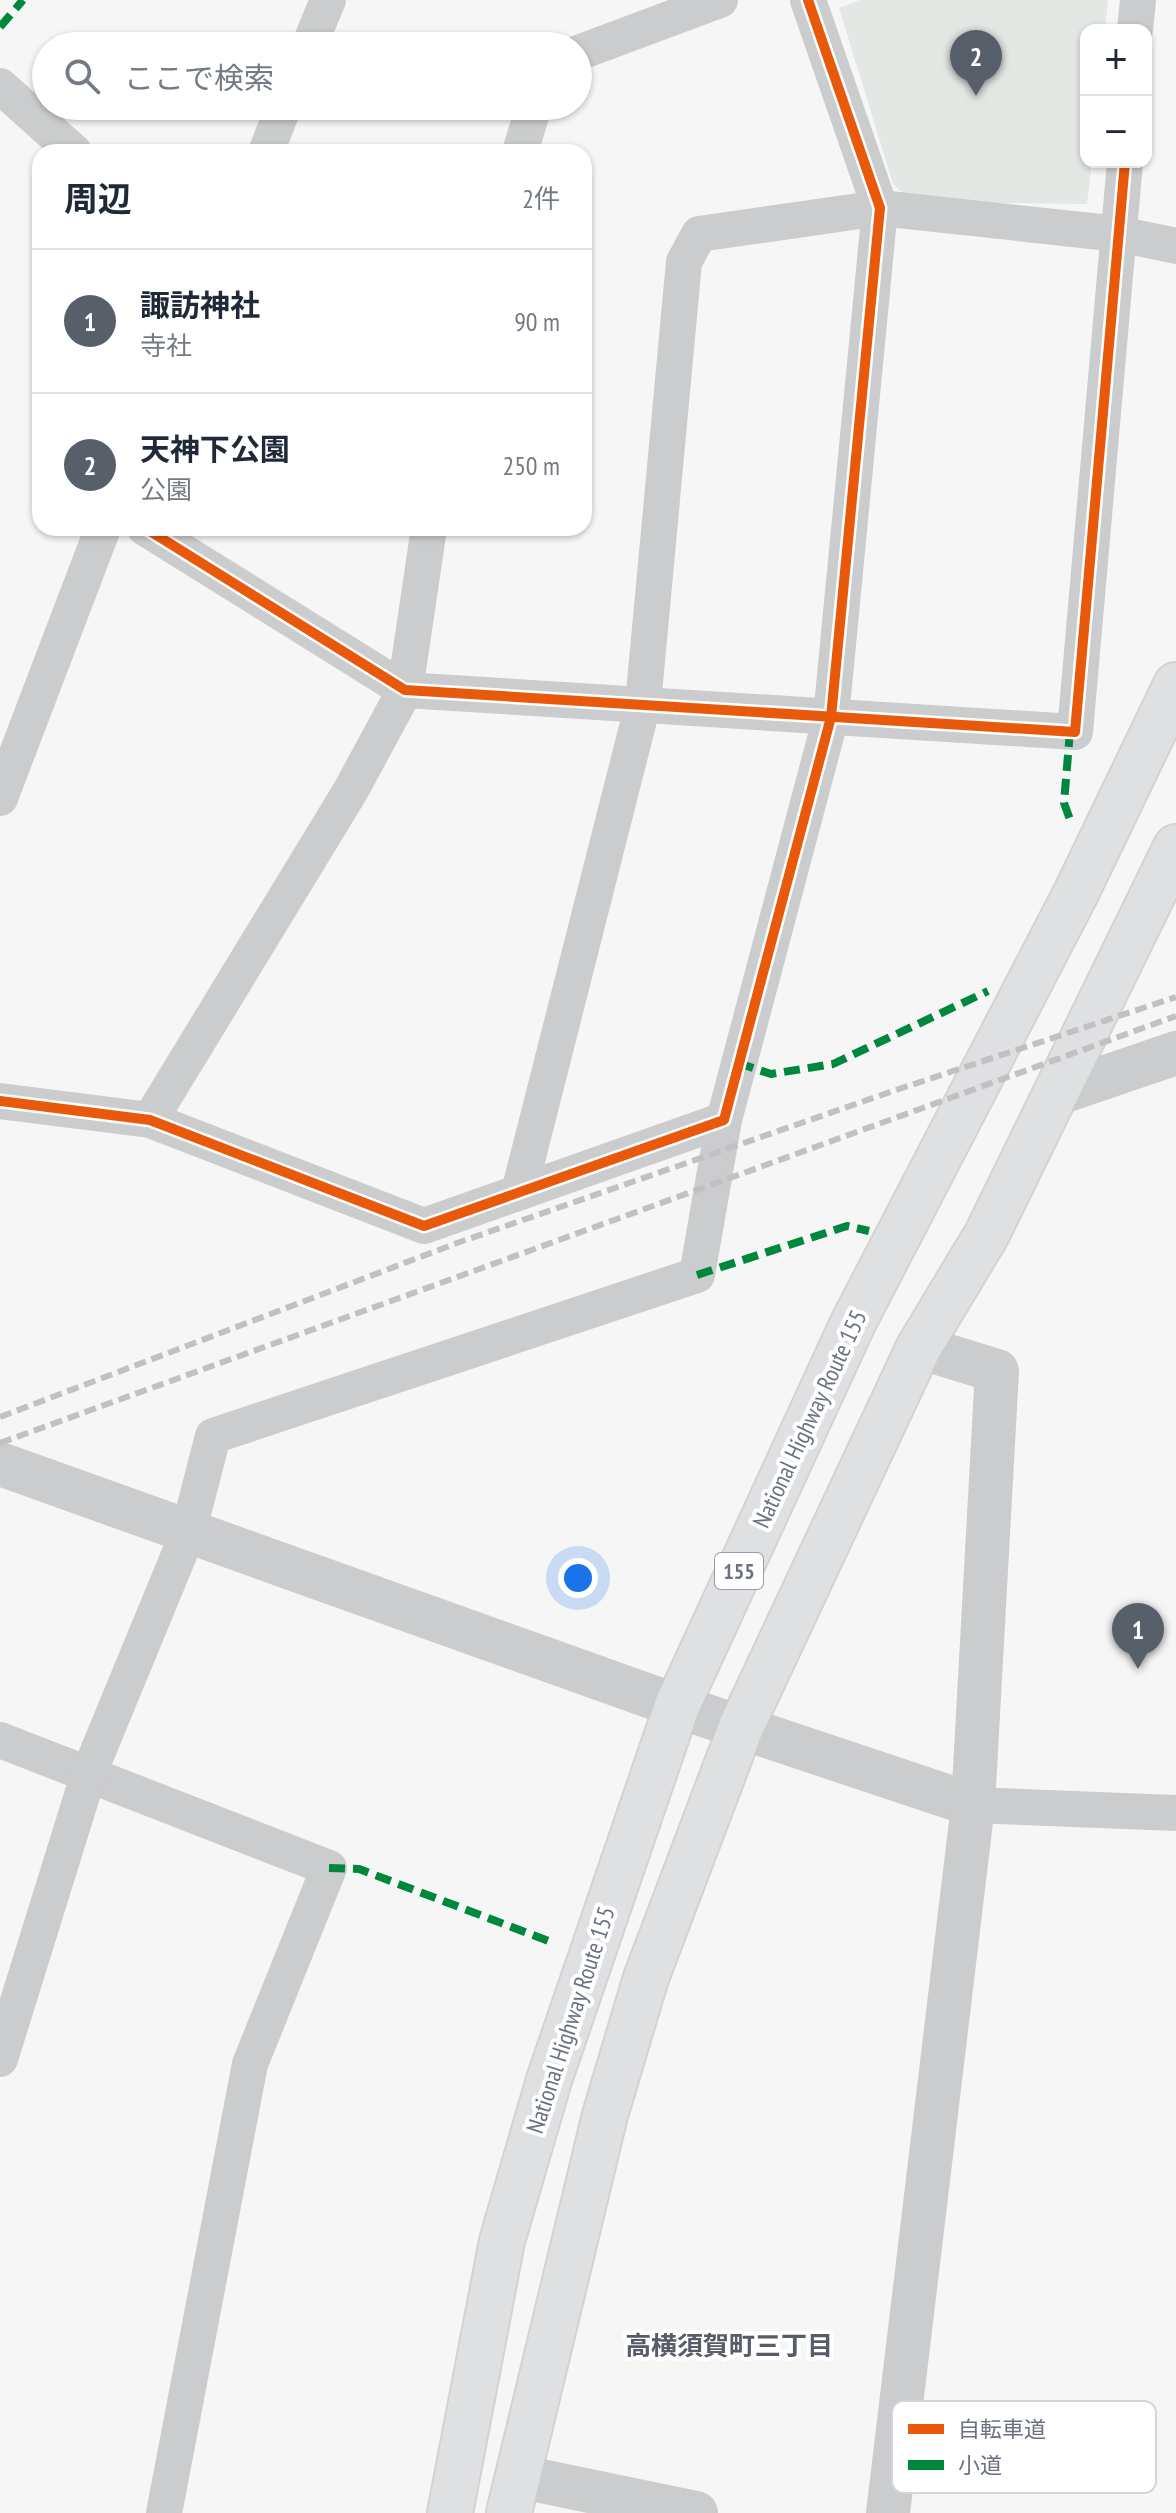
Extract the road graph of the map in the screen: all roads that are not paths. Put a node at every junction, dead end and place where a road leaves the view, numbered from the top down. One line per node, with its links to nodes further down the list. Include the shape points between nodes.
1 (328, 0): 6 (street)
2 (720, 0): 7 (street)
3 (808, 0): 17 (street)
4 (1138, 0): 5 (street)
5 (1136, 24)
6 (315, 32)
7 (592, 48)
8 (0, 86): 9 (street)
9 (32, 115)
10 (38, 120): 13 (street)
11 (279, 120): 14 (street)
12 (530, 120): 15 (street)
13 (65, 144)
14 (269, 144)
15 (522, 144)
16 (1124, 168): 18 (street)
17 (880, 208): 18 (street); 25 (street, via 699,234 684,262); 26 (street)
18 (1119, 234): 19 (street); 26 (street, via 1075,732)
19 (1176, 246)
20 (100, 536): 27 (street)
21 (158, 536): 24 (street)
22 (428, 536): 24 (street)
23 (1176, 685): 38 (highway, National Highway Route 155 / 155, via 1076,893 853,1323)
24 (405, 690): 25 (street); 32 (street, via 351,790)
25 (643, 704): 26 (street); 34 (street)
26 (831, 717): 33 (street)
27 (0, 798)
28 (1176, 847): 30 (highway)
29 (1176, 1053): 30 (street)
30 (1056, 1094): 35 (highway, via 987,1234)
31 (0, 1101): 32 (street)
32 (150, 1120): 34 (street, via 424,1226)
33 (724, 1120): 34 (street); 37 (street, via 697,1275 213,1436)
34 (519, 1192)
35 (919, 1347): 39 (highway); 42 (street, via 997,1371)
36 (0, 1464): 37 (street)
37 (188, 1533): 38 (street); 41 (street)
38 (677, 1706): 39 (street); 49 (highway, National Highway Route 155 / 155, via 554,2066 502,2241)
39 (741, 1727): 42 (street); 47 (highway, via 646,1978 605,2115)
40 (0, 1740): 41 (street)
41 (89, 1773): 44 (street); 48 (street, via 329,1868 250,2064)
42 (973, 1805): 43 (street); 45 (street)
43 (1176, 1813)
44 (0, 2059)
45 (901, 2401)
46 (892, 2480): 51 (street)
47 (513, 2494): 50 (street)
48 (164, 2513)
49 (450, 2513)
50 (696, 2513)
51 (888, 2513)

